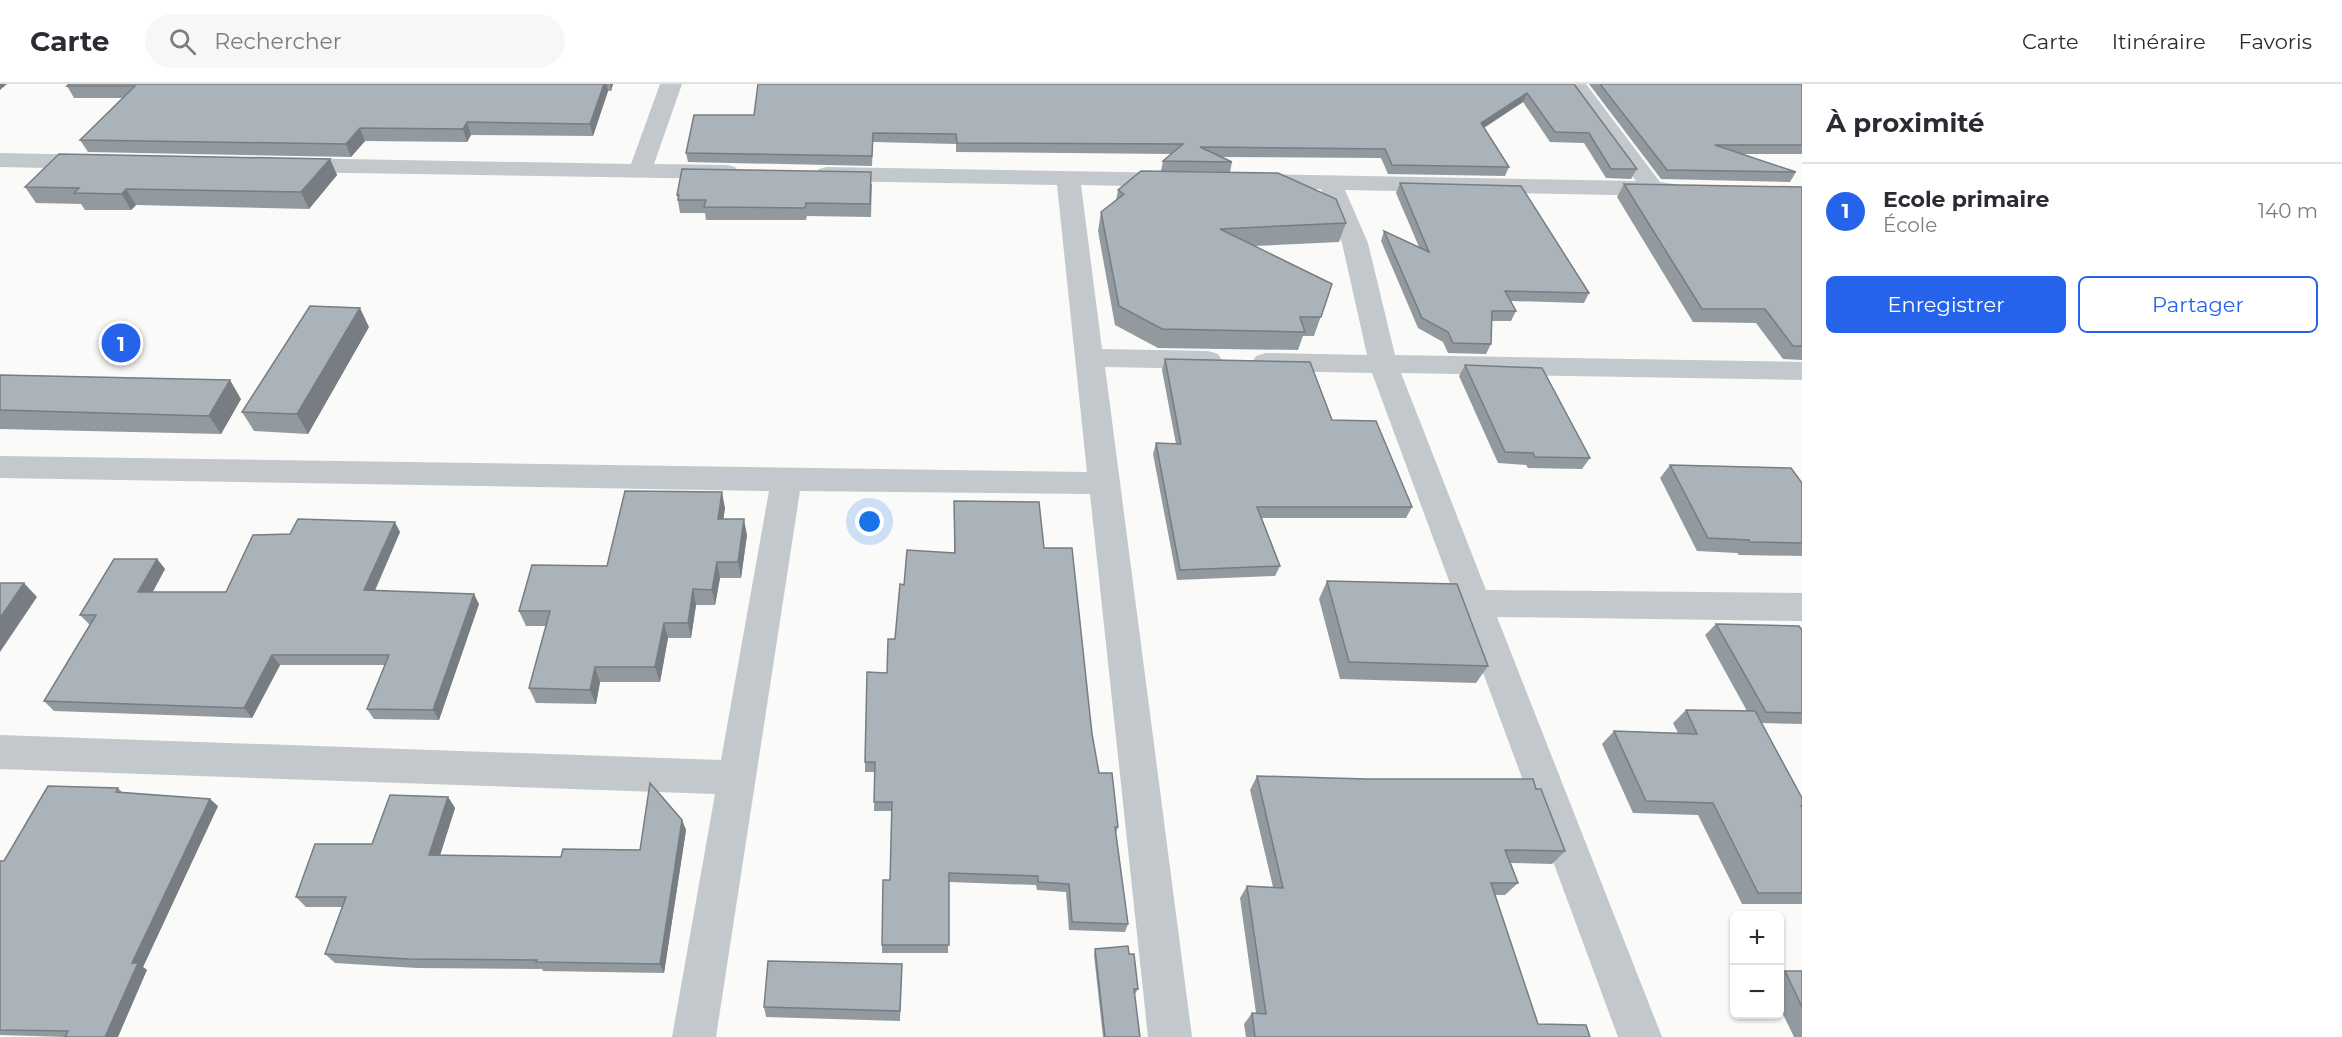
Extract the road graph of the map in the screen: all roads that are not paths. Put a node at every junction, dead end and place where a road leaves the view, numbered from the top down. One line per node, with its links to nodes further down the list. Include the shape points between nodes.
1 (671, 84): 6 (street)
2 (1575, 84): 13 (street)
3 (0, 160): 4 (street)
4 (119, 162)
5 (261, 165): 6 (street)
6 (640, 171): 7 (street)
7 (755, 173)
8 (800, 174): 9 (street)
9 (1068, 178): 10 (street); 15 (street)
10 (1199, 180)
11 (1235, 181): 12 (street)
12 (1330, 183): 13 (street); 16 (street, via 1355,243)
13 (1653, 188): 14 (street)
14 (1688, 189)
15 (1090, 358): 16 (street); 20 (street)
16 (1383, 364): 17 (street); 21 (street)
17 (1802, 371)
18 (0, 467): 19 (street)
19 (786, 480): 20 (street); 24 (street)
20 (1105, 483): 26 (street)
21 (1475, 603): 22 (street); 27 (street)
22 (1802, 607)
23 (0, 752): 24 (street)
24 (736, 778): 25 (street)
25 (694, 1037)
26 (1170, 1037)
27 (1640, 1037)

